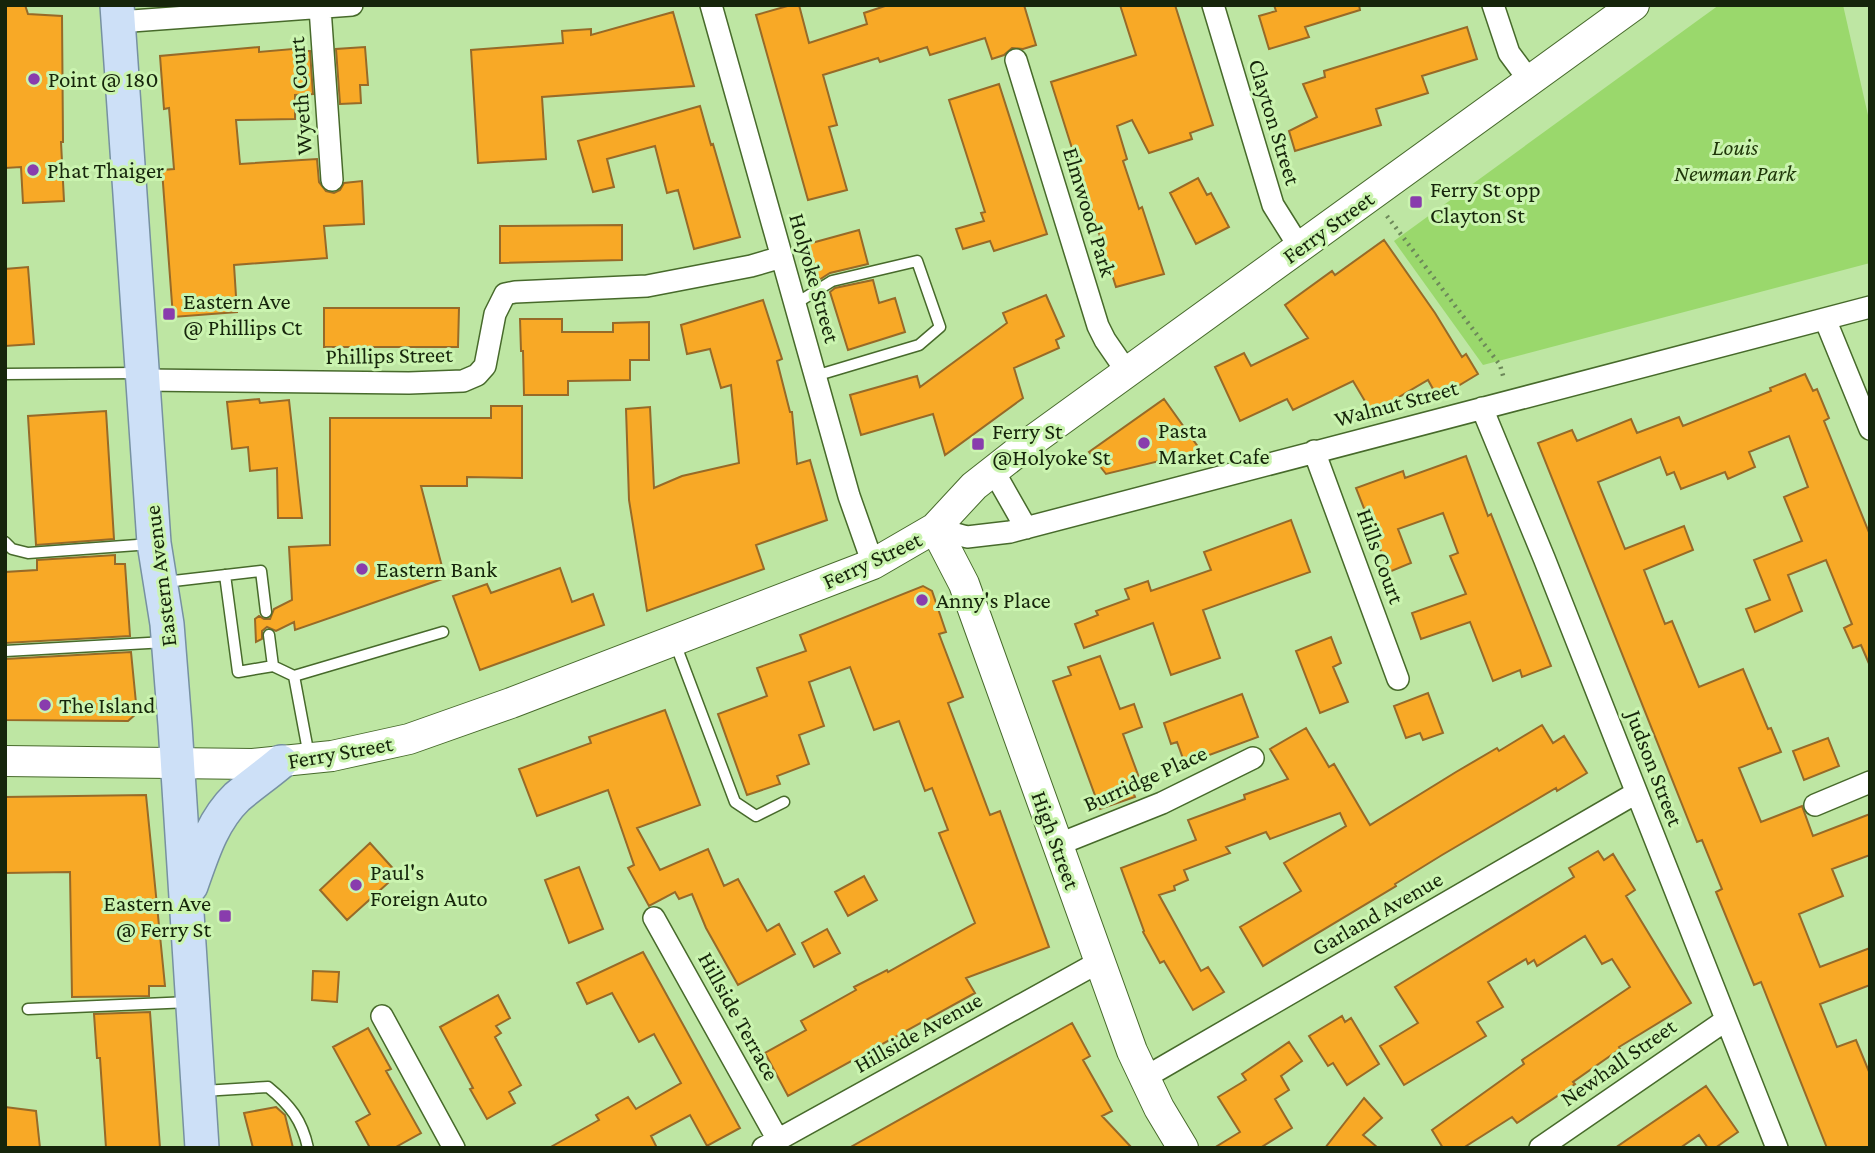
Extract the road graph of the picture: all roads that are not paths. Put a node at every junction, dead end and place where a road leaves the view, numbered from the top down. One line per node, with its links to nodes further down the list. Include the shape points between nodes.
1 (352, 5): 6 (street)
2 (711, 5): 12 (street, Holyoke Street)
3 (1213, 5): 11 (street, Clayton Street, via 1273,205)
4 (1493, 5): 9 (street, via 1509,53)
5 (1634, 5): 9 (main road, Ferry Street)
6 (320, 8): 7 (street); 10 (street, Wyeth Court)
7 (117, 14): 18 (main road, Eastern Avenue)
8 (1016, 60): 16 (street, Elmwood Park, via 1098,326)
9 (1529, 80): 11 (main road, Ferry Street)
10 (331, 180)
11 (1300, 248): 16 (main road, Ferry Street)
12 (782, 257): 13 (street, Holyoke Street); 18 (street, Phillips Street, via 647,286 505,294 495,314 485,366 463,381)
13 (795, 304): 19 (street, Holyoke Street); 19 (lane, via 831,281 917,261 940,327 919,345)
14 (1870, 307): 15 (street, Walnut Street)
15 (1825, 318): 20 (street, Walnut Street); 21 (street)
16 (1127, 372): 23 (main road, Ferry Street)
17 (5, 374): 18 (lane)
18 (143, 376): 27 (main road, Eastern Avenue)
19 (816, 376): 28 (street, Holyoke Street)
20 (1482, 408): 22 (street, Walnut Street); 45 (street, Judson Street)
21 (1870, 429)
22 (1314, 451): 25 (street, Walnut Street); 39 (street, Hills Court)
23 (993, 470): 24 (main road, Ferry Street); 25 (street)
24 (935, 528): 25 (street, Walnut Street, via 967,537); 28 (main road, Ferry Street); 48 (main road, High Street, via 964,583)
25 (1026, 528)
26 (5, 542): 27 (lane, via 28,553)
27 (153, 543): 30 (main road, Eastern Avenue)
28 (873, 564): 34 (main road, Ferry Street)
29 (225, 575): 30 (lane); 31 (lane, via 261,571); 37 (lane, via 238,672)
30 (159, 583): 35 (main road, Eastern Avenue)
31 (266, 612)
32 (443, 632): 38 (lane)
33 (269, 635): 37 (lane)
34 (674, 641): 42 (main road, Ferry Street, via 443,728 375,748); 46 (lane, via 735,802 756,816)
35 (169, 642): 36 (lane); 43 (main road, Eastern Avenue)
36 (5, 651)
37 (273, 666): 38 (lane)
38 (294, 676): 42 (lane)
39 (1398, 679)
40 (1253, 758): 48 (street, Burridge Place, via 1162,803)
41 (5, 761): 43 (main road, Ferry Street)
42 (295, 761): 43 (main road, Ferry Street); 49 (main road, via 236,798 208,840)
43 (178, 764): 49 (main road, Eastern Avenue)
44 (1870, 782): 47 (street)
45 (1636, 793): 55 (street, Judson Street); 56 (street, Garland Avenue)
46 (784, 802)
47 (1815, 805)
48 (1058, 845): 51 (main road, High Street)
49 (187, 898): 52 (main road, Eastern Avenue)
50 (654, 918): 59 (street, Hillside Terrace)
51 (1099, 962): 56 (main road, High Street); 58 (street, Hillside Avenue)
52 (193, 1002): 53 (lane); 57 (main road, Eastern Avenue)
53 (28, 1009)
54 (382, 1016): 62 (street)
55 (1726, 1020): 65 (street, Newhall Street); 66 (street, Judson Street)
56 (1144, 1079): 64 (main road, High Street)
57 (199, 1091): 60 (main road, Eastern Avenue); 61 (lane, via 268,1087 294,1111)
58 (797, 1129): 59 (street, Hillside Avenue); 63 (street)
59 (771, 1144)
60 (202, 1148)
61 (308, 1148)
62 (454, 1148)
63 (808, 1148)
64 (1183, 1148)
65 (1540, 1148)
66 (1777, 1148)

